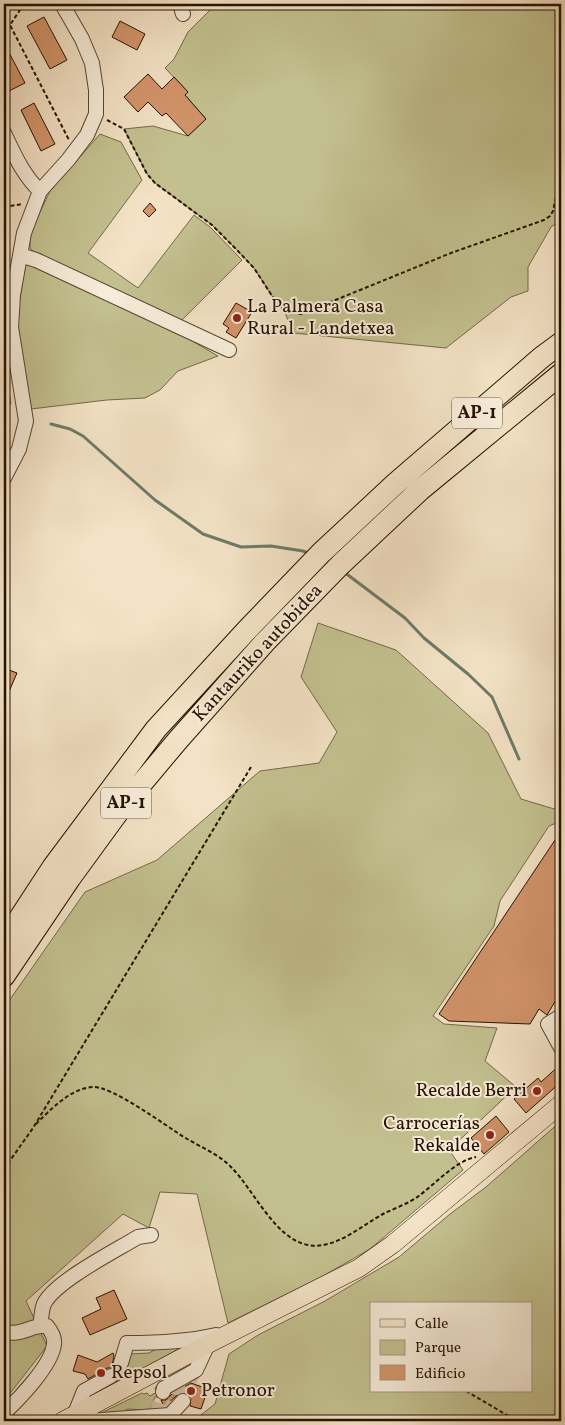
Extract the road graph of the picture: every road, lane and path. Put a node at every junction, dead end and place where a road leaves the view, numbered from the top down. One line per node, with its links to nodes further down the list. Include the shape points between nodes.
1 (7, 4): 4 (path)
2 (24, 4): 6 (path)
3 (62, 4): 7 (street, via 92,64)
4 (4, 6)
5 (4, 12): 6 (path)
6 (10, 25): 9 (path)
7 (96, 114): 10 (path, via 124,129 147,174 236,248 284,310 301,314 451,253 544,220 553,211); 11 (street, via 82,141)
8 (4, 133): 11 (street, via 22,169)
9 (71, 145)
10 (561, 174)
11 (40, 191): 14 (street)
12 (25, 204): 13 (path)
13 (4, 207)
14 (20, 255): 15 (street); 17 (street)
15 (8, 294): 19 (street, via 26,421 18,449)
16 (561, 344): 21 (highway, Kantauriko autobidea / AP-1, via 395,484 246,631 156,729 53,867)
17 (228, 350)
18 (561, 374): 22 (highway, Kantauriko autobidea / AP-1, via 408,502 341,564 265,642 122,808)
19 (4, 478)
20 (251, 767): 26 (path)
21 (4, 942)
22 (4, 976)
23 (561, 1016): 24 (street, via 548,1024)
24 (561, 1048)
25 (558, 1105): 27 (main road)
26 (36, 1124): 27 (path, via 65,1098 82,1089 94,1086 105,1089 231,1166 282,1230 307,1245 323,1246 340,1239 418,1197 470,1158); 28 (path)
27 (496, 1158): 31 (main road, via 393,1244 359,1268)
28 (4, 1169)
29 (151, 1236): 30 (street, via 138,1237 63,1283 44,1304)
30 (40, 1325): 32 (street, via 11,1334); 39 (street, via 52,1331 54,1344 49,1360 22,1396)
31 (233, 1331): 33 (main road); 34 (street, via 166,1343 128,1343)
32 (4, 1332)
33 (208, 1344): 36 (street, via 196,1370 164,1388); 40 (main road)
34 (120, 1363)
35 (111, 1376): 40 (street, via 84,1391)
36 (163, 1392)
37 (468, 1392): 41 (path)
38 (183, 1401): 40 (street, via 170,1415)
39 (4, 1413)
40 (75, 1420)
41 (517, 1421)

